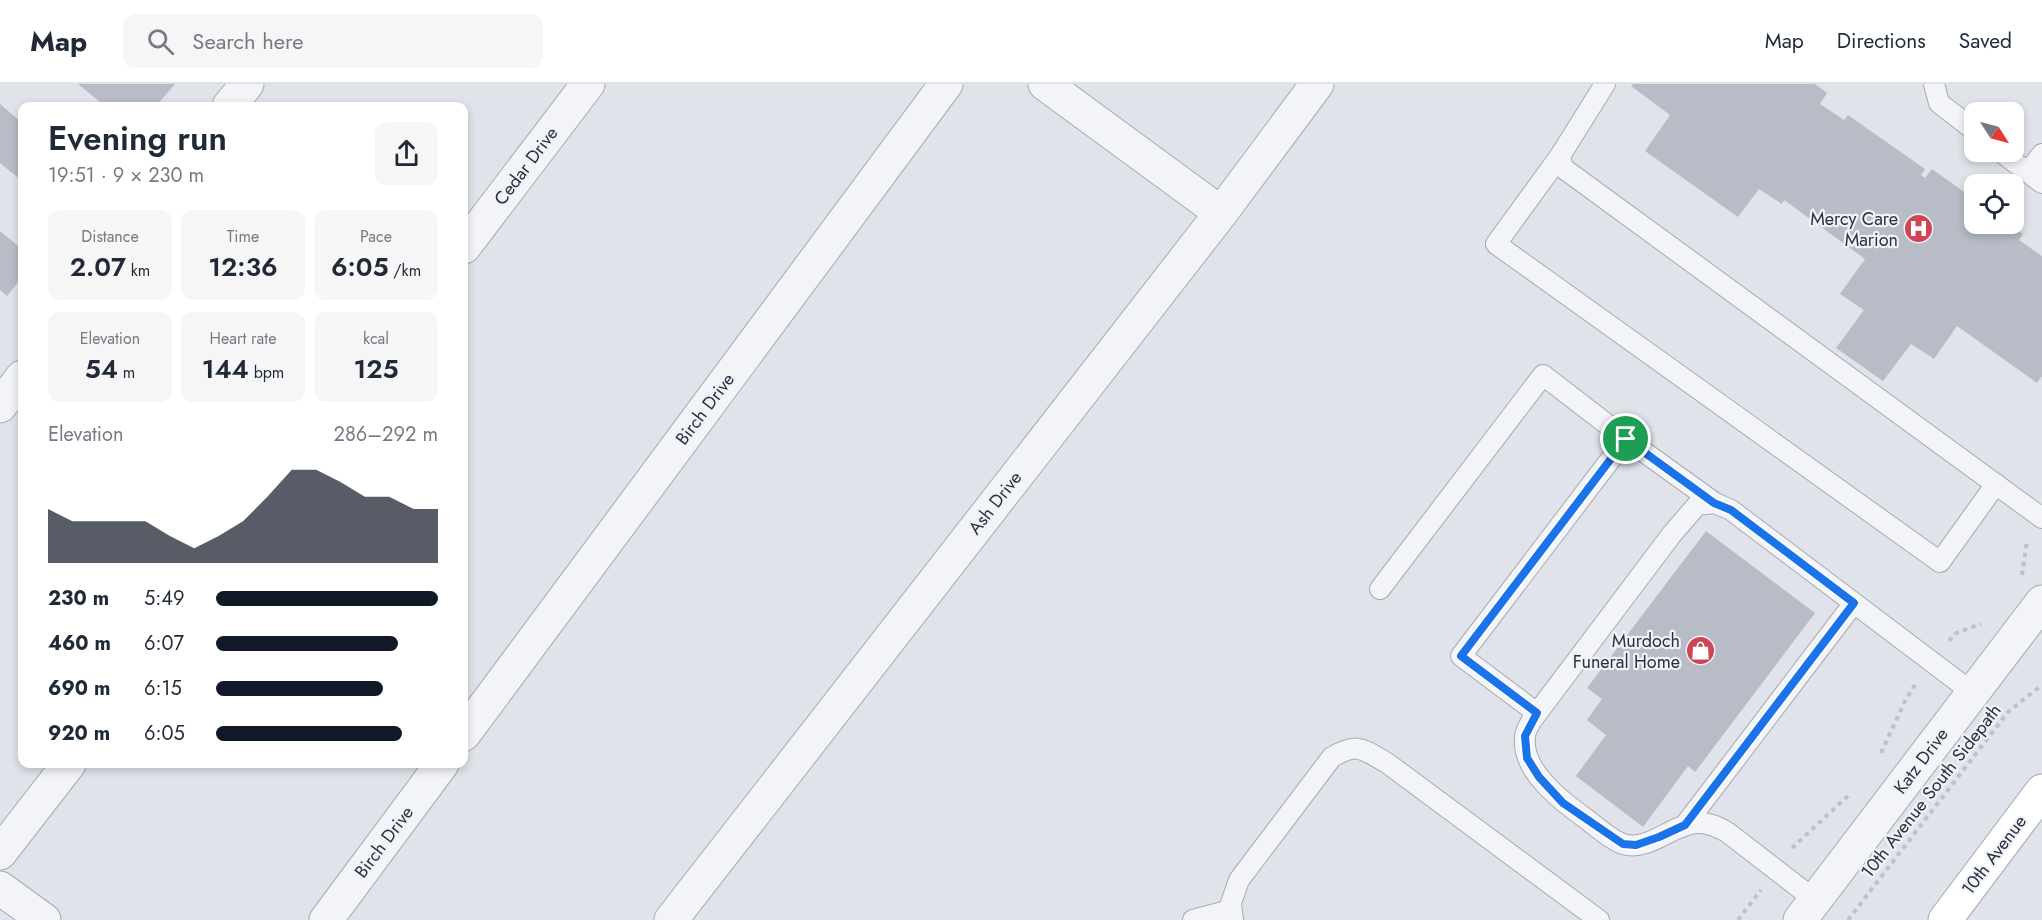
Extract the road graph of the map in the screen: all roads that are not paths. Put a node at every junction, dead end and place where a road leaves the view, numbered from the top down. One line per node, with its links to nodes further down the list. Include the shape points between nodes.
1 (247, 84): 8 (street)
2 (588, 84): 15 (street, Cedar Drive)
3 (946, 84): 27 (street, Birch Drive)
4 (1044, 84): 14 (street)
5 (1317, 84): 14 (street, Ash Drive)
6 (1605, 84): 11 (lane)
7 (1934, 84): 9 (lane, via 1939,104)
8 (232, 102)
9 (1964, 123)
10 (2042, 154): 13 (lane)
11 (1560, 156): 19 (lane, via 1563,168 1578,180); 19 (lane, via 1496,244 1940,562)
12 (2015, 162): 13 (lane)
13 (2035, 177)
14 (1221, 213): 38 (street, Ash Drive)
15 (468, 242)
16 (18, 382): 17 (street)
17 (0, 406)
18 (1626, 439): 20 (lane); 22 (lane, via 1543,375); 26 (lane, via 1461,656)
19 (1996, 484): 21 (lane)
20 (1714, 503): 24 (lane, via 1731,510); 26 (lane, via 1696,505 1684,519)
21 (2042, 518)
22 (1380, 590)
23 (2042, 602): 25 (street, Katz Drive)
24 (1854, 603): 25 (lane); 31 (lane)
25 (1973, 693): 34 (street, Katz Drive)
26 (1537, 713): 31 (lane, via 1525,736 1527,758 1563,803 1623,844 1636,845)
27 (468, 729)
28 (66, 768): 32 (street)
29 (439, 768): 37 (street, Birch Drive)
30 (2042, 791): 41 (main road, 10th Avenue)
31 (1685, 825): 34 (lane, via 1713,825 1727,832 1776,869)
32 (0, 853)
33 (0, 888): 36 (street)
34 (1808, 910)
35 (1232, 915): 39 (lane); 40 (lane, via 1231,903 1239,880 1332,757 1349,748 1364,750 1388,762)
36 (44, 920)
37 (326, 920)
38 (671, 920)
39 (1193, 920)
40 (1599, 920)
41 (1945, 920)

